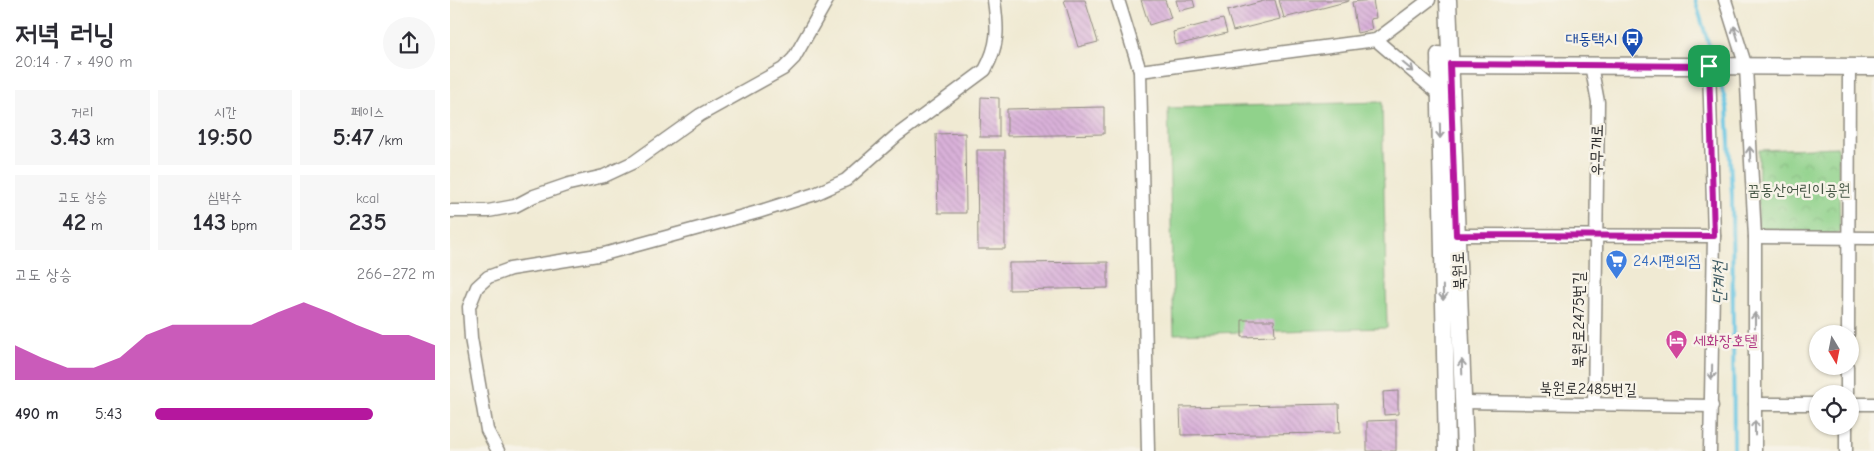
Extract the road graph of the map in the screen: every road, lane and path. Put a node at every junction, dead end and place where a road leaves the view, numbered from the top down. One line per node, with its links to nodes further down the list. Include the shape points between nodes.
1 (828, 0): 17 (street, via 794,58 783,69 700,115 634,162 604,176 552,190 515,206 488,211)
2 (994, 0): 33 (street, via 998,31 994,55 985,70 896,136 846,180 815,194 749,215 604,254 510,269 488,276 477,287 469,307 471,338 488,430)
3 (1118, 0): 15 (street)
4 (1429, 0): 8 (street)
5 (1438, 0): 9 (street, 북원로)
6 (1448, 0): 9 (street, 북원로)
7 (1725, 0): 12 (street, one-way to 7)
8 (1376, 40): 15 (street); 16 (street, one-way to 16)
9 (1445, 65): 10 (street); 16 (street, 북원로); 18 (street, 북원로)
10 (1591, 66): 11 (street); 19 (street, 우무개로, via 1598,102)
11 (1710, 66): 12 (street); 20 (street)
12 (1743, 66): 13 (street); 21 (street, one-way to 12)
13 (1849, 66): 14 (street); 22 (street)
14 (1874, 67)
15 (1140, 72): 34 (street)
16 (1439, 94): 35 (street, 북원로, one-way to 35)
17 (450, 211)
18 (1456, 235): 19 (street); 25 (street, 북원로, one-way to 18)
19 (1595, 236): 20 (street); 26 (street, 북원로2475번길)
20 (1714, 236): 31 (street, one-way to 31)
21 (1755, 237): 22 (street); 27 (street, one-way to 21)
22 (1850, 237): 23 (street); 24 (street)
23 (1874, 238)
24 (1848, 325)
25 (1463, 402): 26 (street, 북원로2485번길); 36 (street, 북원로)
26 (1594, 404): 31 (street, 북원로2485번길)
27 (1755, 404): 28 (street); 38 (street, one-way to 27)
28 (1809, 404)
29 (1859, 404): 30 (street)
30 (1874, 404)
31 (1712, 406): 37 (street)
32 (1846, 435): 39 (street)
33 (498, 451)
34 (1148, 451)
35 (1447, 451)
36 (1465, 451)
37 (1710, 451)
38 (1755, 451)
39 (1846, 451)

